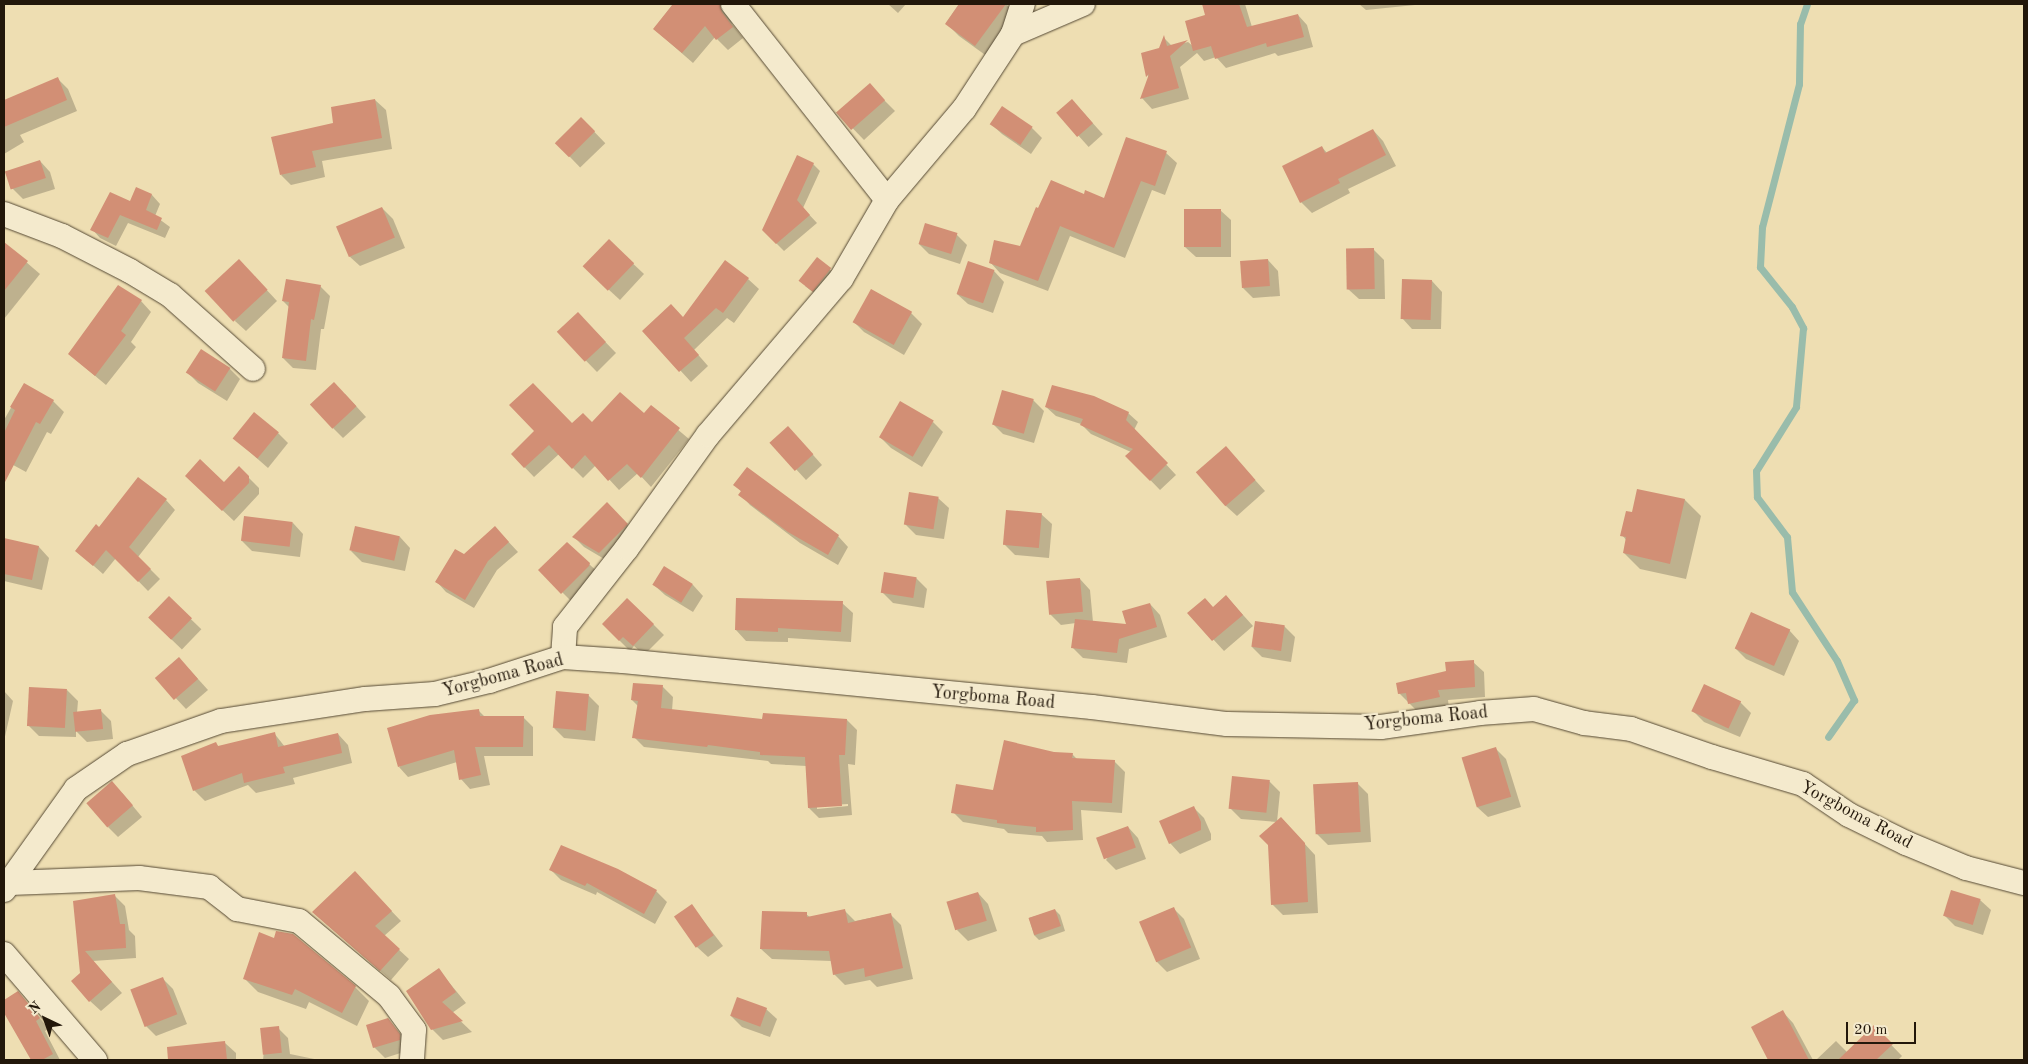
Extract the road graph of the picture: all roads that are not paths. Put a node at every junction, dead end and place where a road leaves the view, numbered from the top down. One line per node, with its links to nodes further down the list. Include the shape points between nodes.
1 (733, 4): 5 (street)
2 (1023, 4): 4 (street)
3 (1083, 4): 4 (street)
4 (1013, 34): 5 (street, via 964,109)
5 (887, 200): 8 (street, via 841,279 708,435 628,548 565,627)
6 (4, 214): 7 (street, via 62,236 170,295)
7 (253, 369)
8 (564, 657): 9 (street, Yorgboma Road, via 623,660 1082,706 1226,724 1381,727 1534,709 1584,723 1631,729 1712,758 1803,784 1850,815 1906,843 1966,868); 10 (street, Yorgboma Road, via 434,694 366,699 221,721 126,754 76,790)
9 (2024, 883)
10 (7, 886): 13 (street, via 147,879 209,887 237,909 299,921 389,996 414,1030)
11 (4, 954): 12 (street)
12 (95, 1060)
13 (412, 1060)

